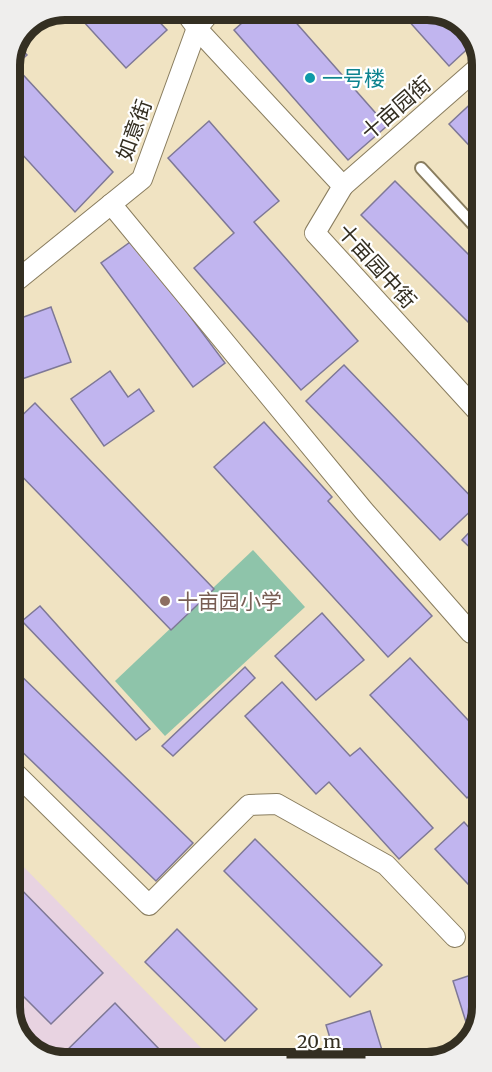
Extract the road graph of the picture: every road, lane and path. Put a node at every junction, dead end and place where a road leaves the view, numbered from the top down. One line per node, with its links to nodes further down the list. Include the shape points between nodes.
1 (191, 20): 3 (street)
2 (204, 20): 3 (street, 如意街)
3 (197, 28): 6 (street); 7 (street, 如意街, via 142,178)
4 (472, 73): 6 (street, 十亩园街)
5 (420, 168): 8 (lane)
6 (344, 186): 10 (street, 十亩园中街, via 315,233)
7 (111, 204): 9 (street, 如意街); 11 (street, via 364,511)
8 (472, 223)
9 (20, 278)
10 (472, 405)
11 (472, 632)
12 (20, 779): 13 (street, via 149,905 249,805 277,804 386,865)
13 (455, 937)

